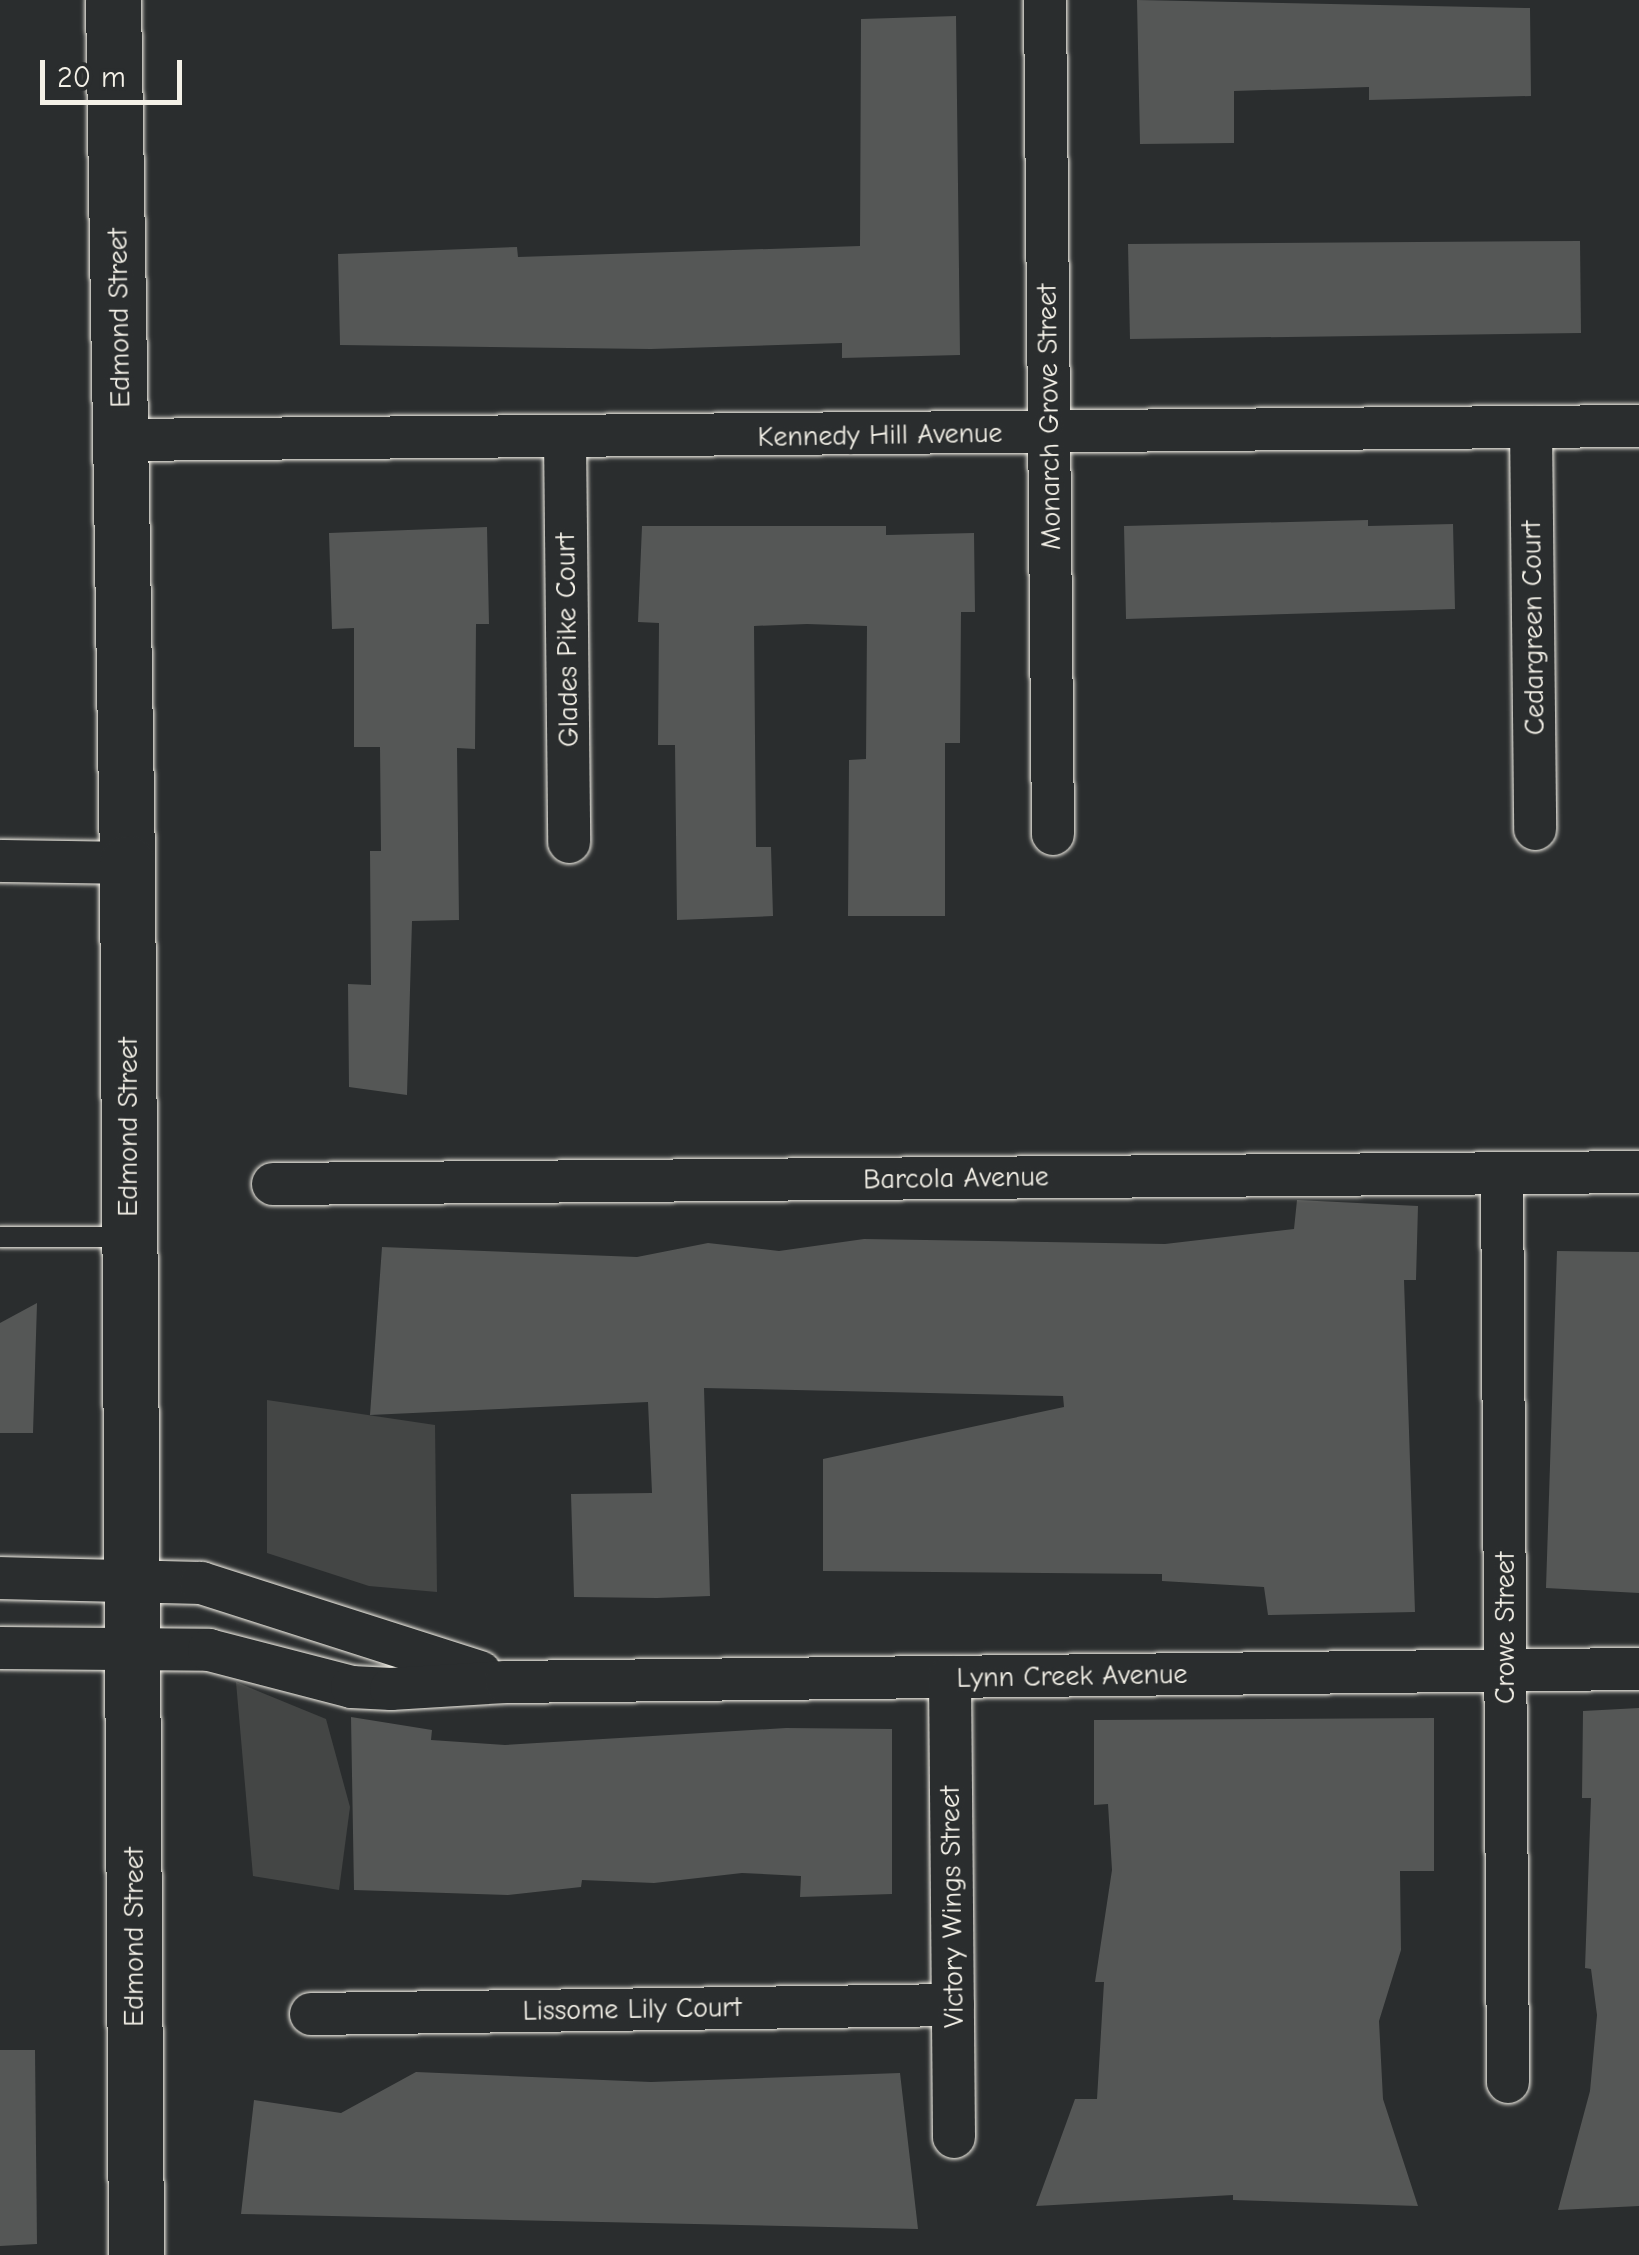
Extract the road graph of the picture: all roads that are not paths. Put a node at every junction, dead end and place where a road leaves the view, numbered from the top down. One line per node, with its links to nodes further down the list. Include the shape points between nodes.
1 (113, 0): 7 (street, Edmond Street)
2 (1045, 0): 5 (street, Monarch Grove Street)
3 (1639, 426): 4 (street, Kennedy Hill Avenue)
4 (1531, 427): 5 (street, Kennedy Hill Avenue); 8 (street, Cedargreen Court)
5 (1050, 433): 6 (street, Kennedy Hill Avenue); 9 (street, Monarch Grove Street)
6 (565, 437): 7 (street, Kennedy Hill Avenue); 10 (street, Glades Pike Court)
7 (121, 440): 12 (street, Edmond Street)
8 (1536, 829)
9 (1053, 834)
10 (569, 842)
11 (0, 862): 12 (street)
12 (127, 863): 17 (street, Edmond Street)
13 (1639, 1172): 14 (street, Barcola Avenue)
14 (1502, 1173): 15 (street, Barcola Avenue); 24 (street, Crowe Street)
15 (273, 1184)
16 (0, 1237): 17 (lane)
17 (129, 1237): 19 (street, Edmond Street)
18 (0, 1578): 19 (street, Lynn Creek Avenue)
19 (131, 1578): 20 (street, Edmond Street); 22 (street, Lynn Creek Avenue, via 174,1578 240,1593)
20 (132, 1646): 21 (street, Lynn Creek Avenue); 22 (street, Lynn Creek Avenue); 30 (street, Edmond Street)
21 (0, 1648)
22 (362, 1663): 25 (street, Lynn Creek Avenue, via 506,1682)
23 (1639, 1669): 24 (street, Lynn Creek Avenue)
24 (1505, 1670): 25 (street, Lynn Creek Avenue); 28 (street, Crowe Street)
25 (950, 1677): 26 (street, Victory Wings Street)
26 (953, 2005): 27 (street, Lissome Lily Court); 29 (street, Victory Wings Street)
27 (311, 2014)
28 (1508, 2082)
29 (954, 2137)
30 (136, 2255)

